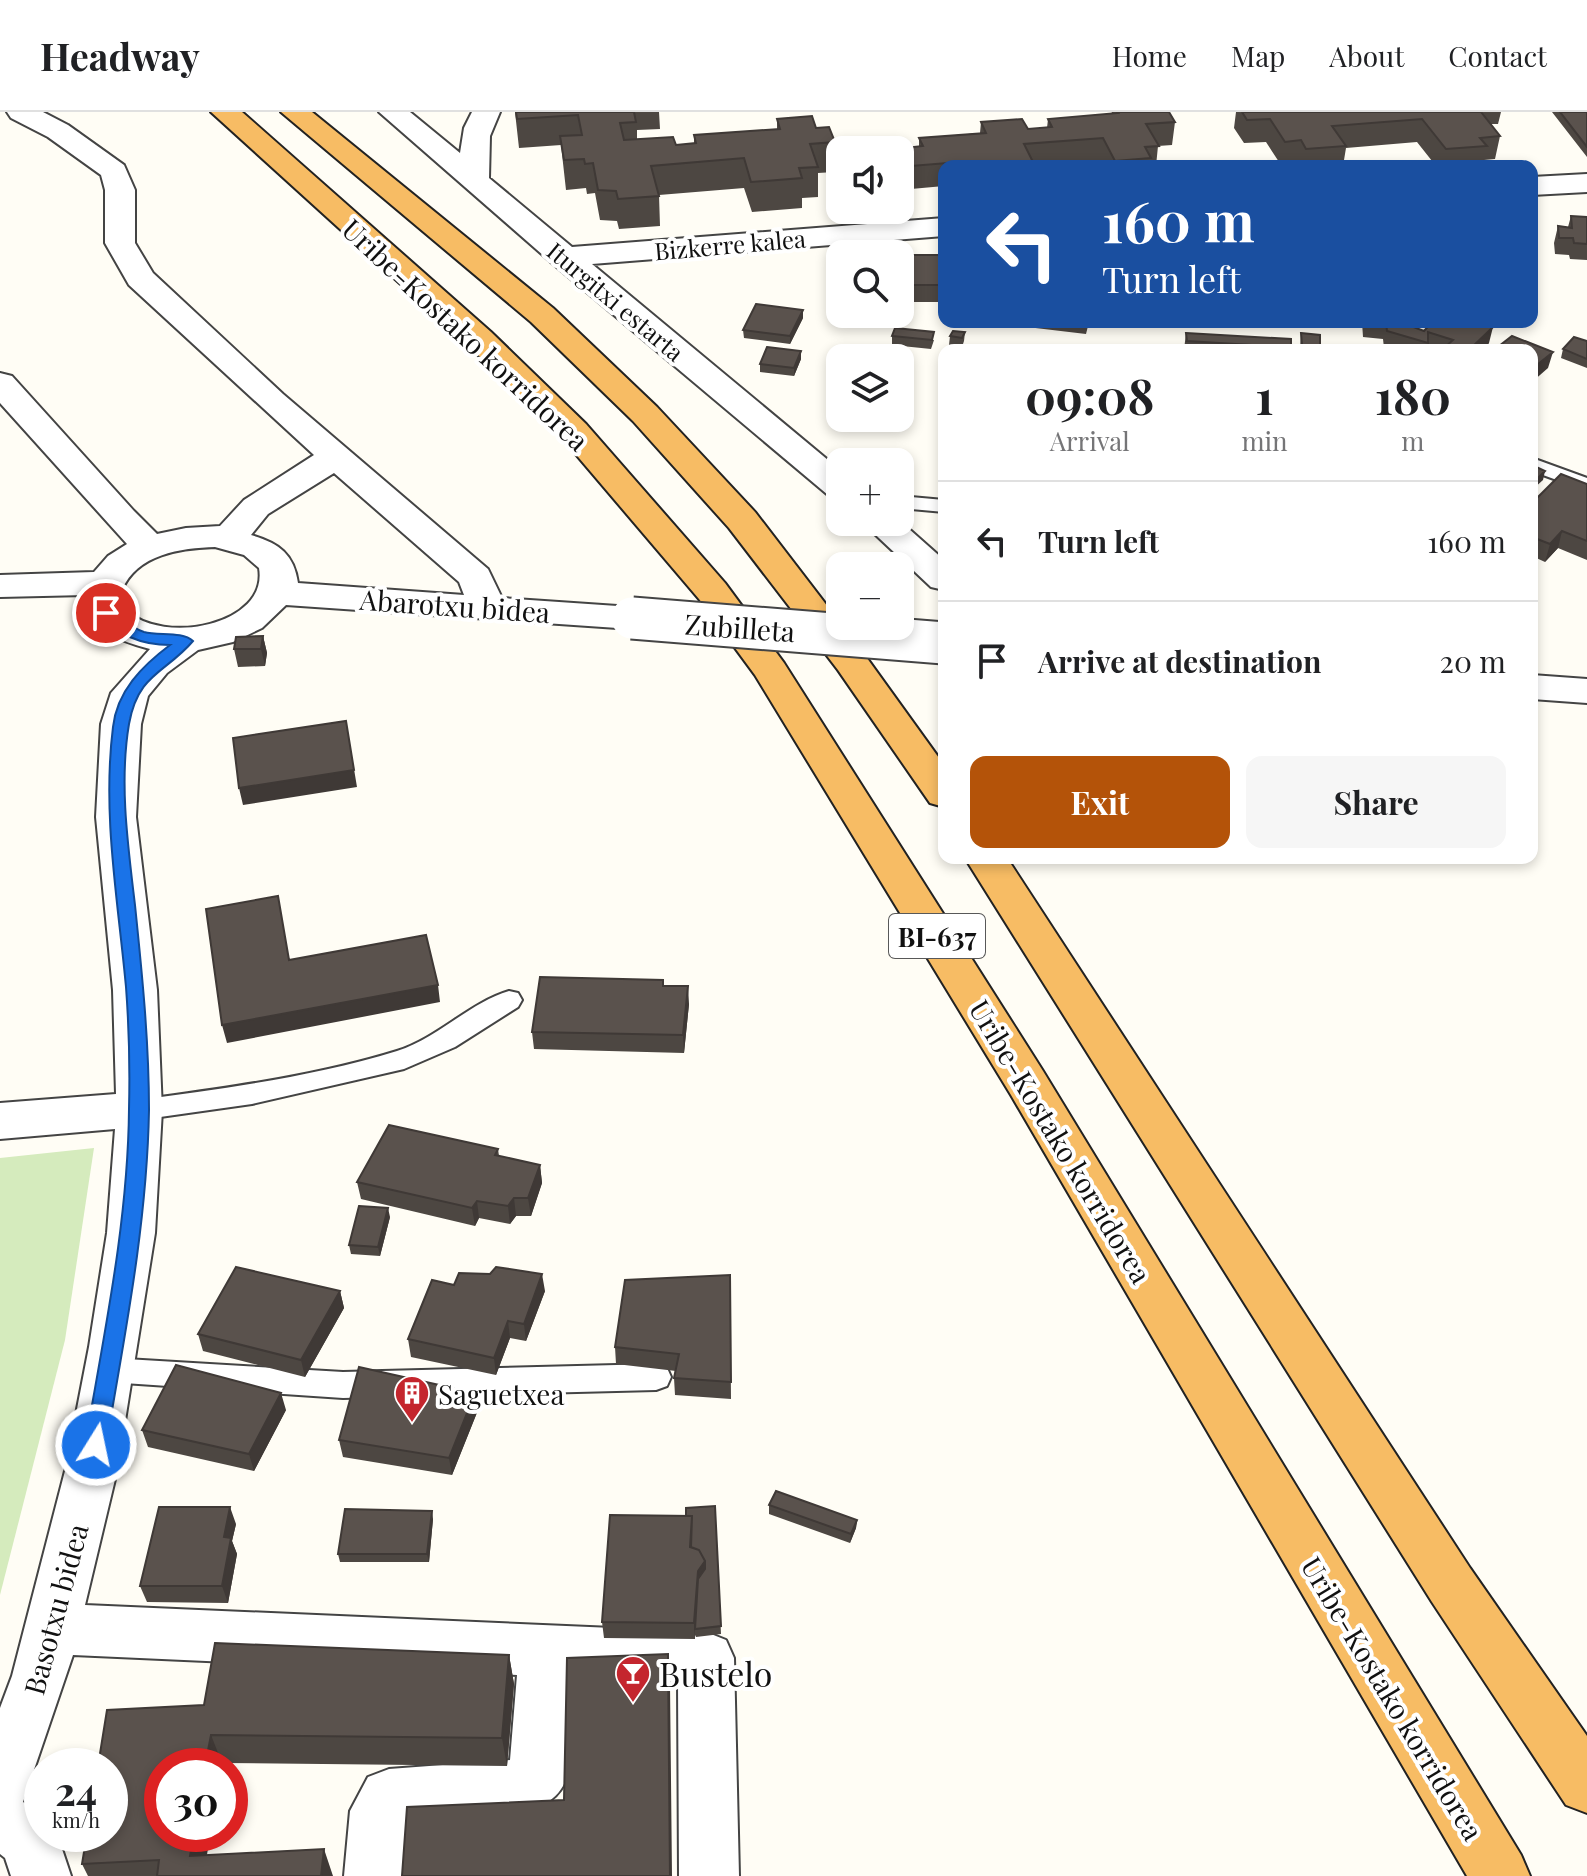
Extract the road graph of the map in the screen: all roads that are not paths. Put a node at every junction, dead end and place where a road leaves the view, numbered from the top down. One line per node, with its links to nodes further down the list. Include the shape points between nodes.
1 (21, 112): 12 (street, via 114,171 120,190 120,243 140,278)
2 (225, 112): 46 (highway, Uribe-Kostako korridorea / BI-637, via 480,339 574,431 721,602 779,685 1027,1083)
3 (295, 112): 31 (highway, Uribe-Kostako korridorea, via 542,315 645,414 742,520)
4 (393, 112): 6 (street, Iturgitxi estarta)
5 (486, 112): 6 (street, via 477,125)
6 (475, 180): 10 (street, Iturgitxi estarta)
7 (1587, 183): 8 (street)
8 (1538, 186)
9 (938, 227): 10 (street, Bizkerre kalea)
10 (563, 257): 14 (street, Iturgitxi estarta)
11 (0, 383): 20 (street)
12 (335, 457): 19 (street, via 256,507); 25 (street, via 475,577)
13 (1538, 466): 15 (lane)
14 (826, 476)
15 (1587, 485)
16 (914, 503): 17 (lane)
17 (938, 505)
18 (896, 536): 21 (street)
19 (229, 538): 20 (street, via 188,537); 24 (street, via 261,549 275,561 281,576)
20 (151, 547): 22 (street, via 118,567)
21 (938, 574)
22 (106, 583): 23 (street); 27 (street, via 106,613 118,626 159,640)
23 (0, 586)
24 (278, 593): 25 (street, Abarotxu bidea); 27 (street, via 266,610 244,625)
25 (488, 607): 26 (street, Abarotxu bidea)
26 (632, 618): 28 (street, Zubilleta, bridge)
27 (186, 641): 34 (street, Basotxu bidea, via 154,665 130,693 121,724 116,817 135,990)
28 (938, 643)
29 (1538, 687): 30 (street)
30 (1587, 691)
31 (938, 785)
32 (990, 864): 40 (highway, BI-637, via 1451,1585)
33 (509, 1000): 34 (lane, via 446,1040 404,1059 252,1094)
34 (139, 1110): 35 (street); 36 (street, Basotxu bidea, via 131,1233)
35 (0, 1121)
36 (109, 1370): 37 (lane, via 343,1385); 38 (street, Basotxu bidea, via 91,1471)
37 (656, 1377)
38 (51, 1629): 39 (street); 41 (street, Basotxu bidea)
39 (547, 1650): 44 (street, via 538,1775 524,1787 389,1797 379,1811); 45 (street, via 706,1658)
40 (1573, 1763)
41 (0, 1788)
42 (0, 1821): 43 (street, via 29,1839)
43 (41, 1876)
44 (374, 1876)
45 (709, 1876)
46 (1500, 1876)

